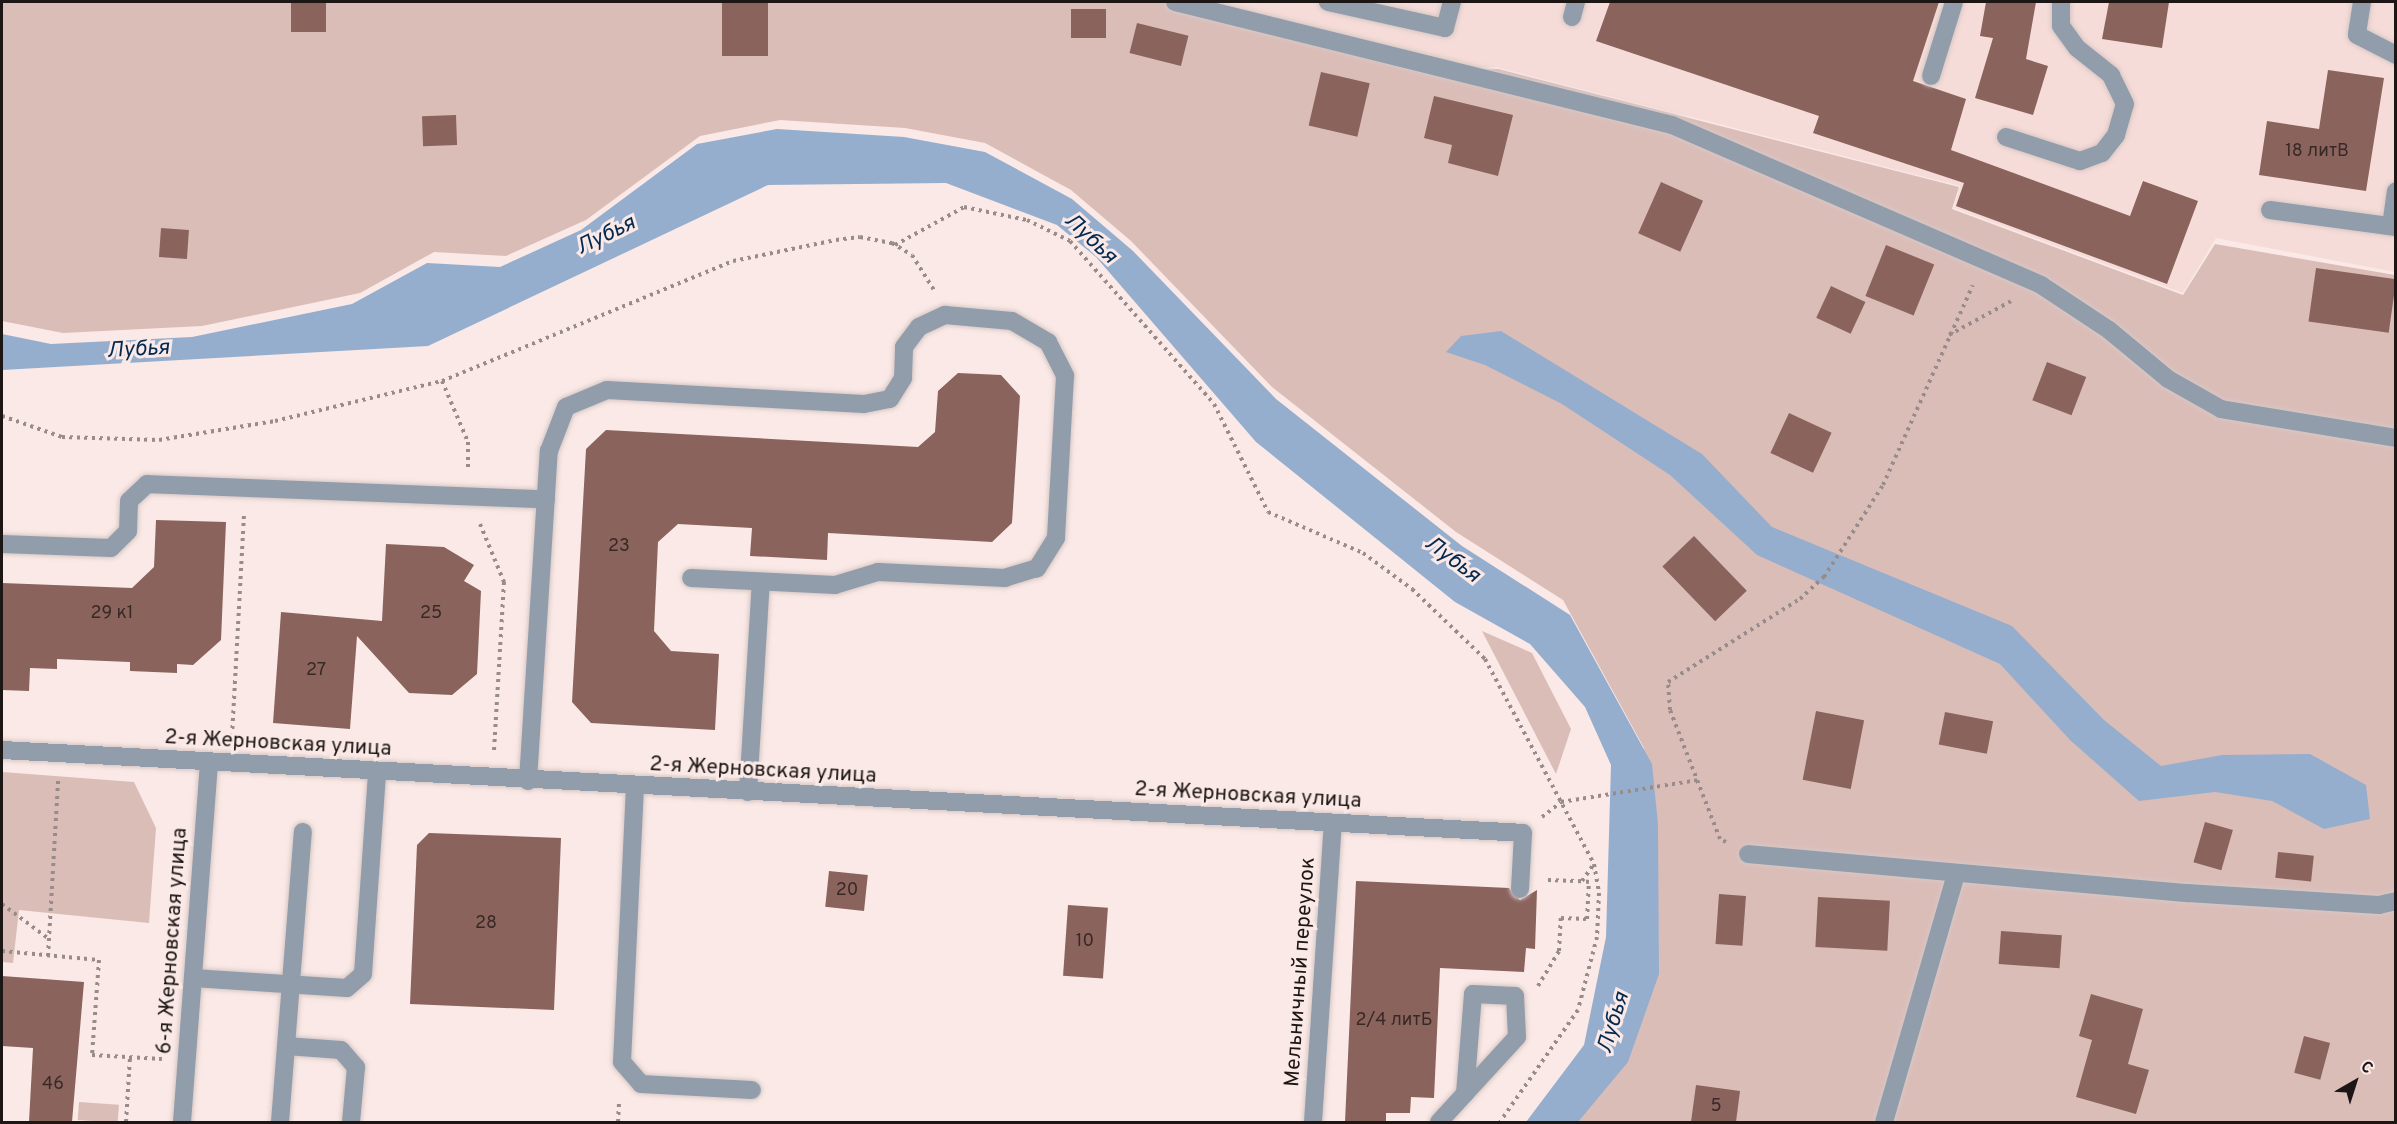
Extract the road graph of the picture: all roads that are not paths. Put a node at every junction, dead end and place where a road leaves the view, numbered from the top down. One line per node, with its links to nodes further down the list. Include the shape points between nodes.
1 (1175, 2): 13 (street, via 1672,125 2041,285 2109,330 2168,379 2221,409)
2 (1328, 2): 3 (street, via 1445,28)
3 (1452, 2)
4 (1954, 2): 8 (street)
5 (2061, 2): 9 (street, via 2061,26 2077,48 2110,75 2125,104 2116,135 2102,153 2080,161)
6 (2362, 2): 7 (street, via 2357,35)
7 (2396, 55)
8 (1931, 76)
9 (2006, 137)
10 (2396, 191): 12 (street)
11 (2270, 210): 12 (street)
12 (2393, 227)
13 (2396, 438)
14 (546, 500): 15 (street, via 147,484 129,501 128,531 111,549); 17 (street, via 549,451 566,407 607,390 864,404 890,399 903,378 904,347 919,327 945,315 1012,321 1048,342 1065,376 1056,538 1037,568 1005,578 878,572 836,585); 21 (street)
15 (2, 544)
16 (690, 578): 17 (street)
17 (761, 582): 23 (street)
18 (2, 750): 19 (street, 2-я Жерновская улица)
19 (209, 762): 20 (street, 2-я Жерновская улица); 30 (street, 6-я Жерновская улица)
20 (377, 773): 21 (street, 2-я Жерновская улица); 31 (street, via 363,974 347,988)
21 (528, 781): 22 (street, 2-я Жерновская улица)
22 (635, 786): 23 (street, 2-я Жерновская улица); 33 (street, via 622,1062 641,1084)
23 (748, 792): 24 (street, 2-я Жерновская улица)
24 (1333, 824): 28 (street, 2-я Жерновская улица, via 1523,833); 38 (street, Мельничный переулок)
25 (303, 832): 31 (street)
26 (1748, 854): 27 (street)
27 (1956, 874): 29 (street, via 2187,893 2379,905); 40 (street)
28 (1520, 884)
29 (2396, 902)
30 (193, 978): 31 (street); 35 (street, 6-я Жерновская улица)
31 (291, 985): 32 (street)
32 (286, 1046): 36 (street); 37 (street, via 341,1050 356,1067)
33 (752, 1090)
34 (1465, 1094): 34 (street, via 1517,1037 1518,1005 1507,993 1473,994); 39 (street)
35 (182, 1122)
36 (280, 1122)
37 (351, 1122)
38 (1313, 1122)
39 (1439, 1122)
40 (1884, 1122)

